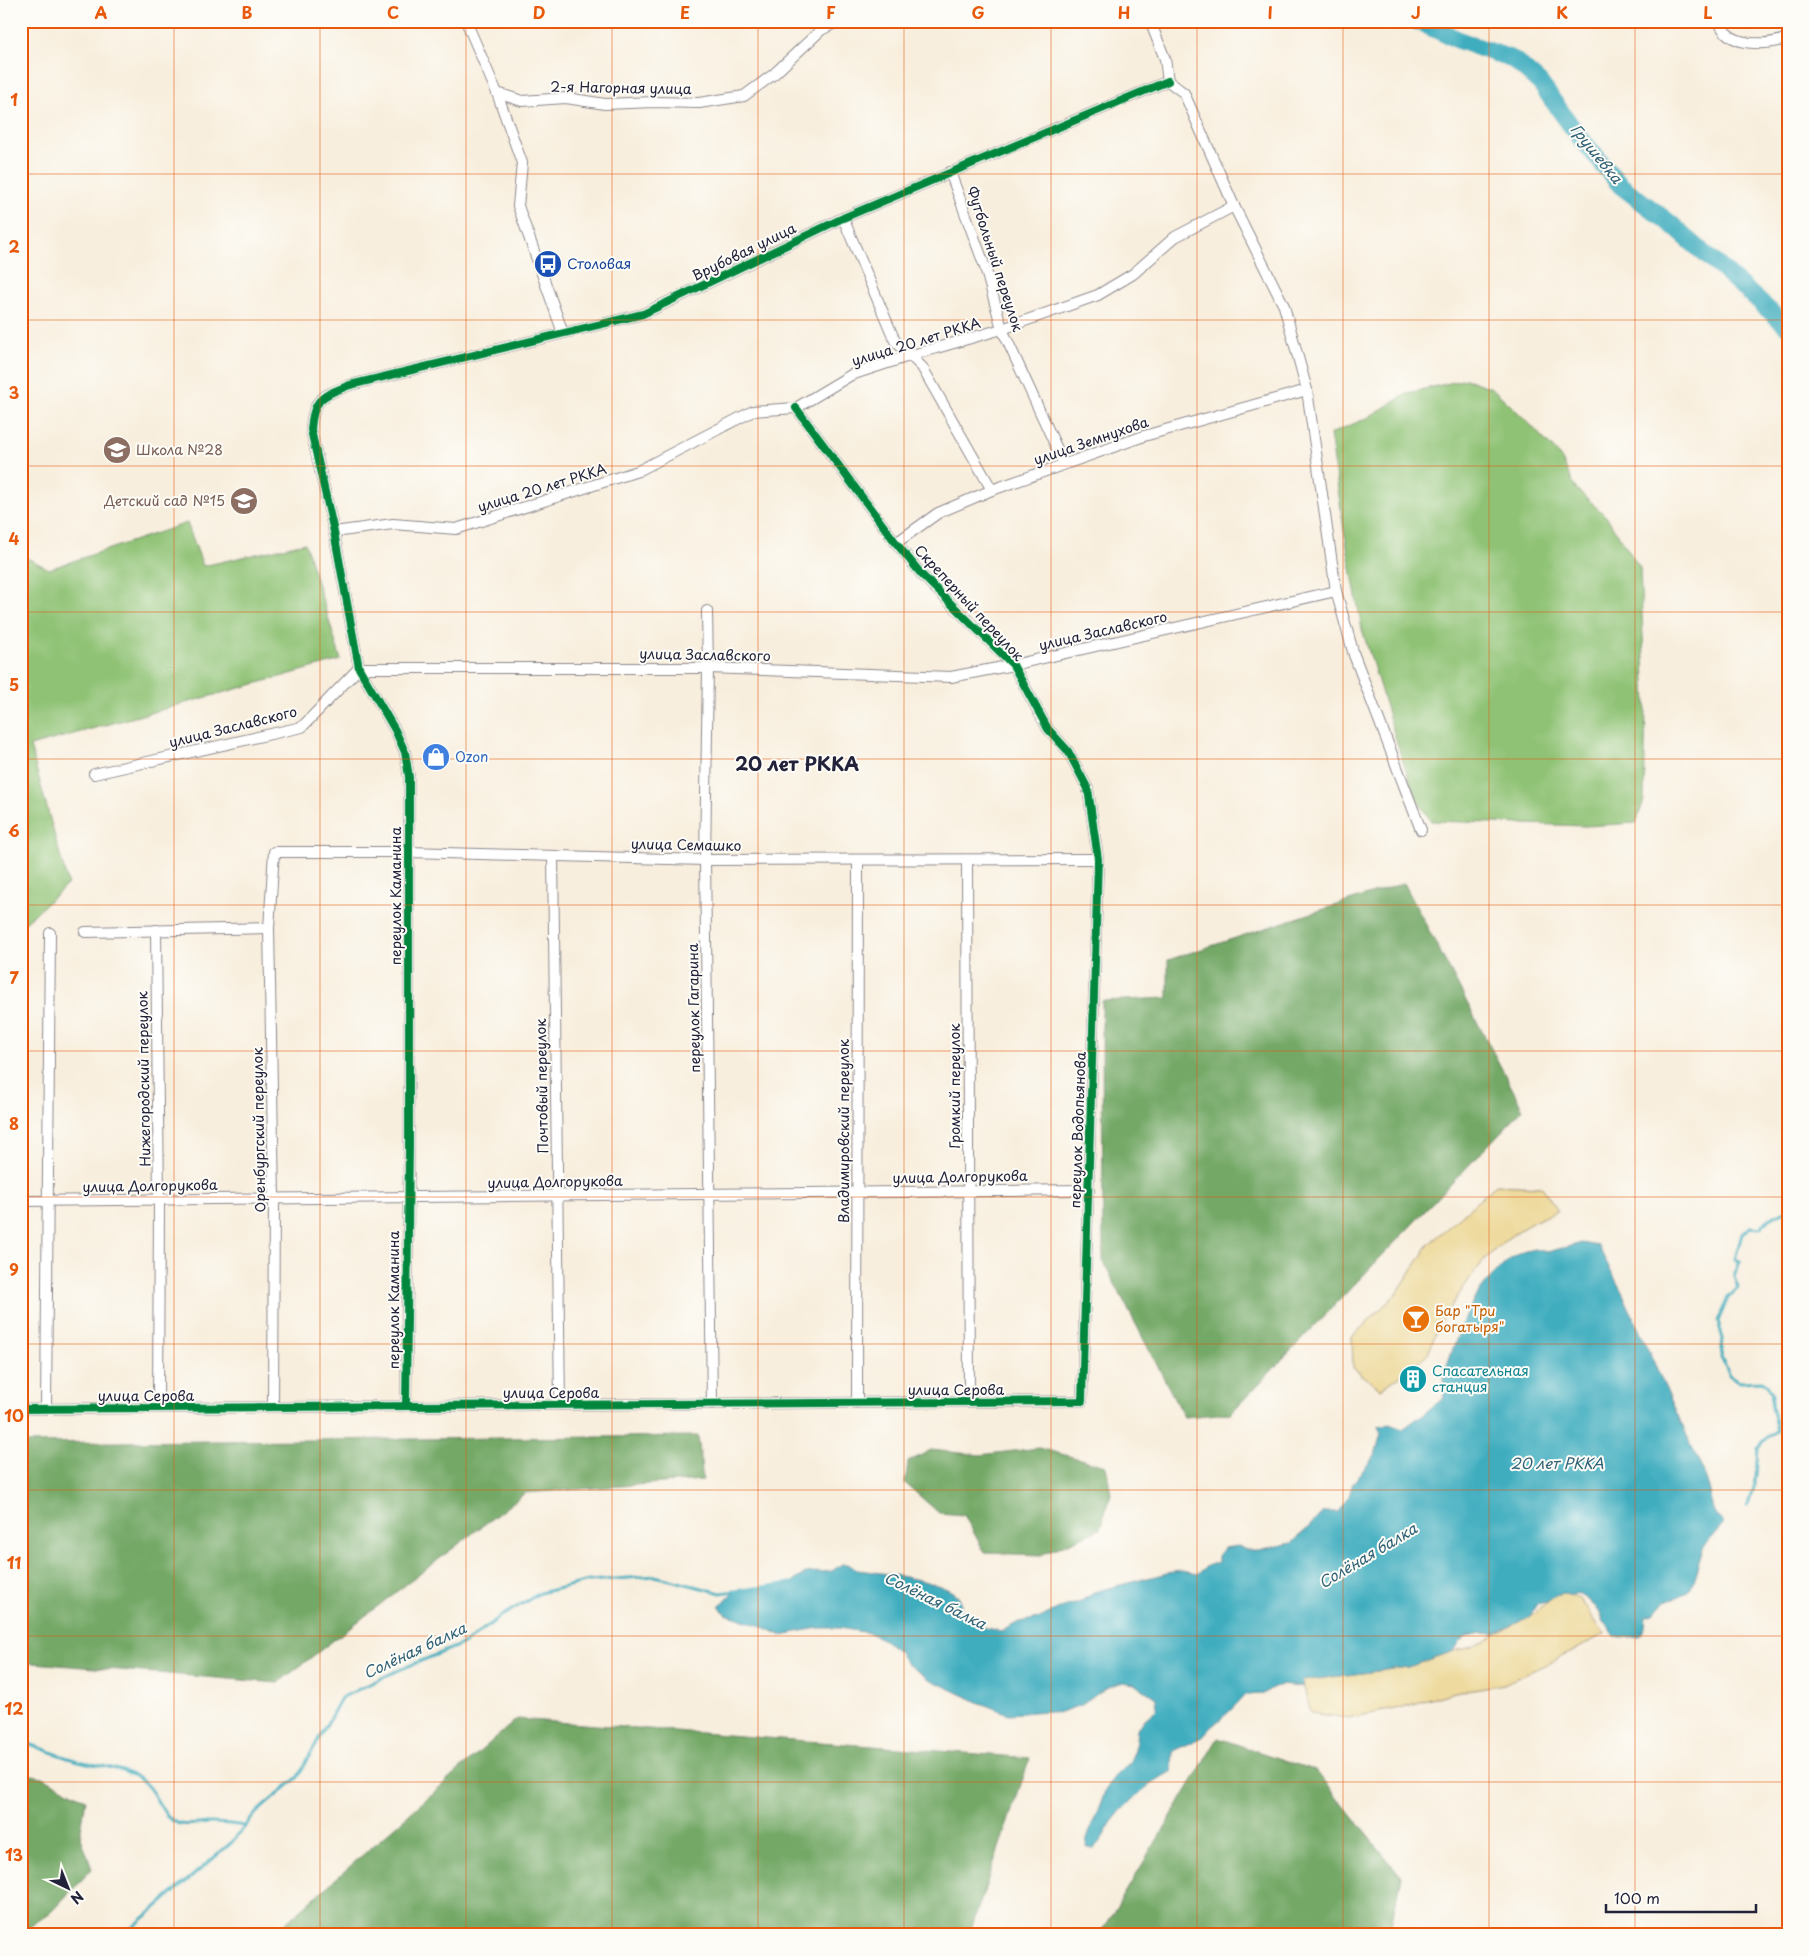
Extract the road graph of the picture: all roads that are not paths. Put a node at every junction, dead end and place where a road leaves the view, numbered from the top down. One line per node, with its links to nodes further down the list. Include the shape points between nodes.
1 (466, 21): 7 (street)
2 (839, 21): 7 (street, 2-я Нагорная улица, via 821,30 774,74 744,96 700,103 604,104 566,98 522,101)
3 (1150, 21): 6 (street, via 1165,59)
4 (1719, 21): 5 (street, via 1733,38 1746,43)
5 (1788, 38)
6 (1168, 81): 8 (street, Врубовая улица); 9 (street, via 1184,94)
7 (497, 93): 12 (street, via 522,163 518,206)
8 (950, 172): 10 (street, Врубовая улица); 11 (street, Футбольный переулок, via 985,267)
9 (1234, 206): 11 (street, улица 20 лет РККА, via 1175,237 1133,274 1098,295); 14 (street, via 1284,306)
10 (843, 218): 12 (street, Врубовая улица, via 643,314); 13 (street, via 895,341)
11 (1002, 329): 13 (street, улица 20 лет РККА); 17 (street, Футбольный переулок)
12 (563, 334): 15 (street, Врубовая улица, via 350,386 331,392)
13 (909, 356): 16 (street, улица 20 лет РККА, via 851,375); 18 (street, via 922,367)
14 (1307, 390): 17 (street, улица Земнухова, via 1144,436); 21 (street)
15 (317, 402): 19 (street, переулок Каманина, via 312,430)
16 (796, 408): 19 (street, улица 20 лет РККА, via 753,411 638,471 456,529 393,524); 20 (street, Скреперный переулок)
17 (1064, 464): 18 (street, улица Земнухова)
18 (992, 490): 20 (street, улица Земнухова, via 938,513)
19 (334, 532): 24 (street, переулок Каманина)
20 (896, 543): 23 (street, Скреперный переулок, via 922,574)
21 (1336, 591): 23 (street, улица Заславского); 27 (street, via 1354,655)
22 (707, 611): 25 (street, переулок Гагарина)
23 (1013, 666): 25 (street, улица Заславского, via 951,677); 34 (street, Скреперный переулок, via 1048,729 1068,751 1088,789)
24 (359, 668): 25 (street, улица Заславского); 26 (street, улица Заславского, via 302,727); 29 (street, переулок Каманина, via 405,752 409,777)
25 (708, 668): 31 (street, переулок Гагарина)
26 (94, 774)
27 (1421, 830)
28 (274, 852): 29 (street, улица Семашко); 35 (street, Оренбургский переулок)
29 (408, 852): 30 (street, улица Семашко); 45 (street, переулок Каманина)
30 (553, 856): 31 (street, улица Семашко); 43 (street, Почтовый переулок)
31 (705, 860): 32 (street, улица Семашко); 42 (street, переулок Гагарина)
32 (858, 860): 33 (street, улица Семашко); 41 (street, Владимировский переулок)
33 (968, 860): 34 (street, улица Семашко); 40 (street, Громкий переулок)
34 (1098, 860): 39 (street, переулок Водопьянова)
35 (270, 928): 36 (street); 44 (street, Оренбургский переулок)
36 (156, 930): 37 (street); 46 (street, Нижегородский переулок)
37 (85, 932)
38 (50, 933): 48 (street)
39 (1089, 1190): 40 (street, улица Долгорукова); 49 (street, переулок Водопьянова)
40 (970, 1191): 41 (street, улица Долгорукова); 50 (street, Громкий переулок)
41 (857, 1192): 42 (street, улица Долгорукова); 51 (street, Владимировский переулок)
42 (710, 1193): 43 (street, улица Долгорукова); 52 (street, переулок Гагарина)
43 (557, 1195): 45 (street, улица Долгорукова); 53 (street, Почтовый переулок)
44 (274, 1197): 45 (street, улица Долгорукова); 46 (street, улица Долгорукова); 55 (street, Оренбургский переулок)
45 (407, 1197): 54 (street, переулок Каманина)
46 (159, 1200): 48 (street, улица Долгорукова); 56 (street, Нижегородский переулок)
47 (21, 1201): 48 (street, улица Долгорукова)
48 (48, 1201): 58 (street)
49 (1082, 1401): 50 (street, улица Серова)
50 (969, 1402): 51 (street, улица Серова)
51 (857, 1403): 52 (street, улица Серова)
52 (712, 1404): 53 (street, улица Серова)
53 (560, 1405): 54 (street, улица Серова)
54 (406, 1406): 55 (street, улица Серова)
55 (273, 1407): 56 (street, улица Серова)
56 (158, 1408): 58 (street, улица Серова)
57 (21, 1409): 58 (street, улица Серова)
58 (46, 1409)

